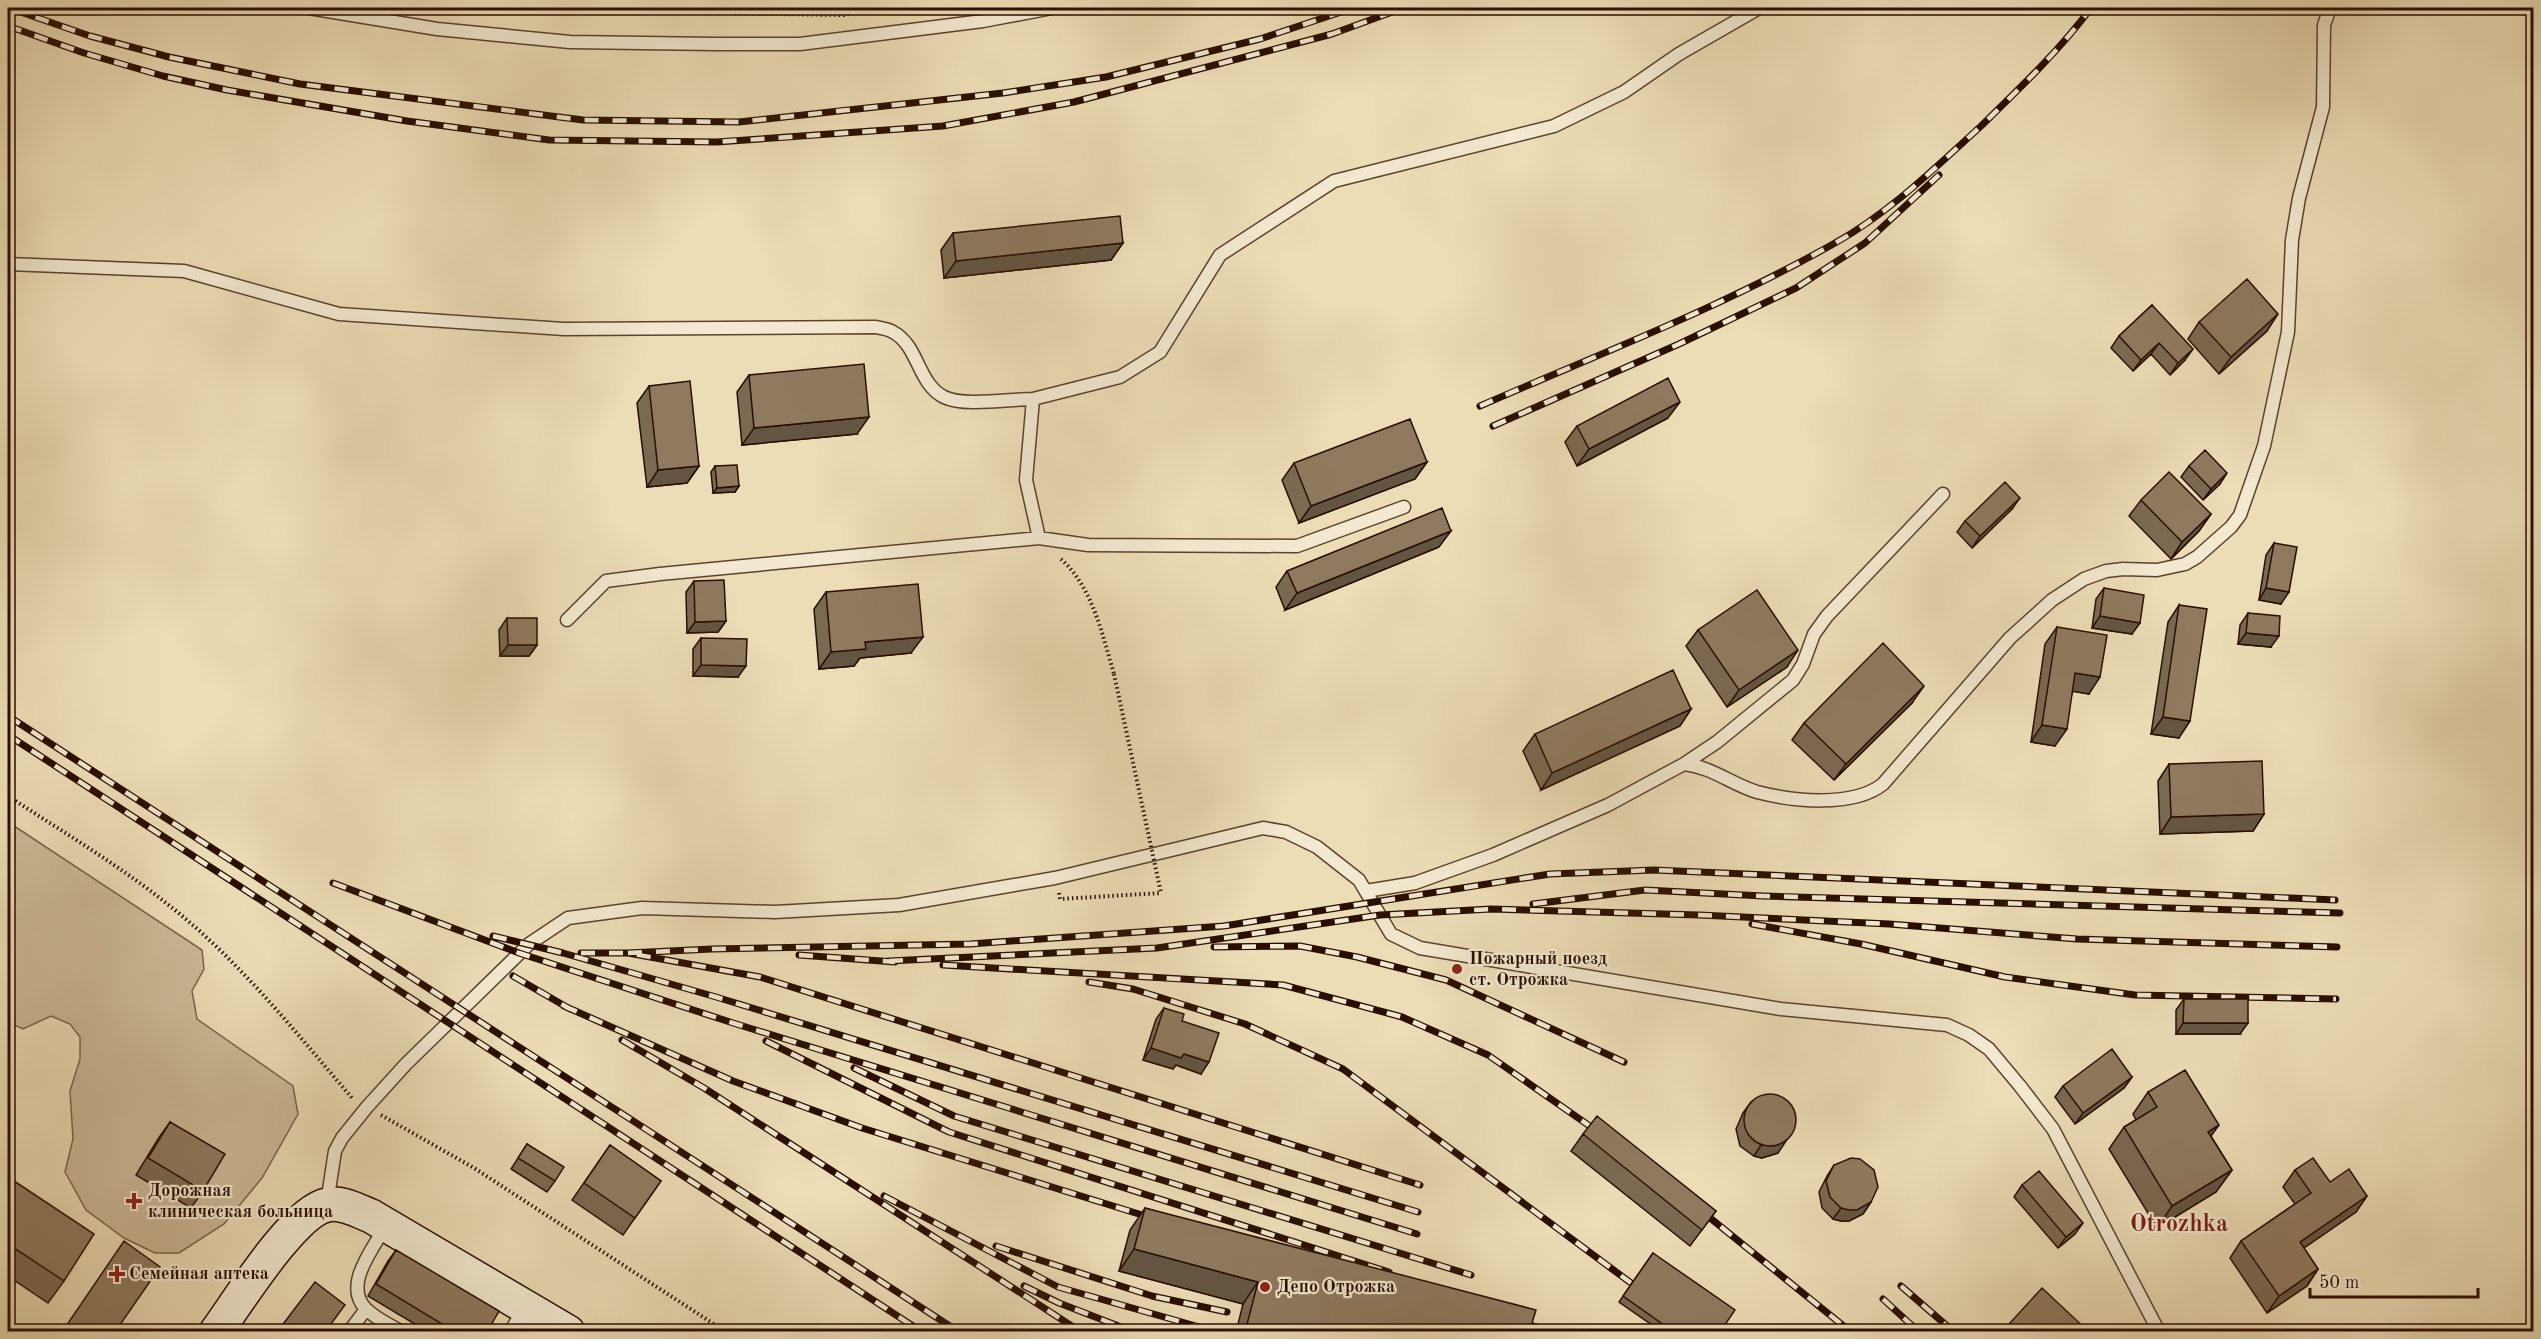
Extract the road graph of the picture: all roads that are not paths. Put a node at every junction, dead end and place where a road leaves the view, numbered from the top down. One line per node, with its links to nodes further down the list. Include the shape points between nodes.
1 (309, 8): 2 (lane, via 437,29 570,42 800,44 983,21)
2 (1052, 8)
3 (1759, 8): 6 (lane, via 1623,92 1554,126 1334,181 1220,255 1160,352 1120,377)
4 (2330, 8): 11 (lane, via 2324,25 2323,107 2292,240 2288,332 2264,446 2246,502 2231,527 2184,564 2157,570 2106,571 2084,579 2052,600 2010,638 1883,784 1862,796 1787,797 1756,792 1709,769)
5 (8, 264): 6 (lane, via 184,271 339,314 564,329 875,327 893,332 905,343 924,379 945,398)
6 (1033, 399): 9 (lane, via 1026,480)
7 (1943, 494): 11 (lane, via 1827,616 1814,634 1793,680 1718,742)
8 (1404, 507): 9 (lane, via 1297,546 1088,545)
9 (1039, 538): 10 (lane, via 606,581)
10 (567, 620)
11 (1684, 764): 12 (lane, via 1608,805 1493,855 1415,884)
12 (1366, 891): 13 (lane, via 1359,880 1317,847 1286,832 1263,828 1055,878 899,904 775,912 642,908 568,918 529,944 367,1107 335,1151); 21 (lane, via 1391,934 1420,948 1781,1010 1947,1025 1969,1035 1989,1049 2053,1129)
13 (327, 1205): 14 (street, via 347,1206); 17 (street, via 296,1225)
14 (386, 1225): 15 (lane, via 356,1281 358,1298); 16 (street)
15 (366, 1309): 18 (lane); 19 (lane)
16 (517, 1319): 20 (street)
17 (216, 1332)
18 (349, 1332)
19 (402, 1332)
20 (568, 1332)
21 (2159, 1332)

